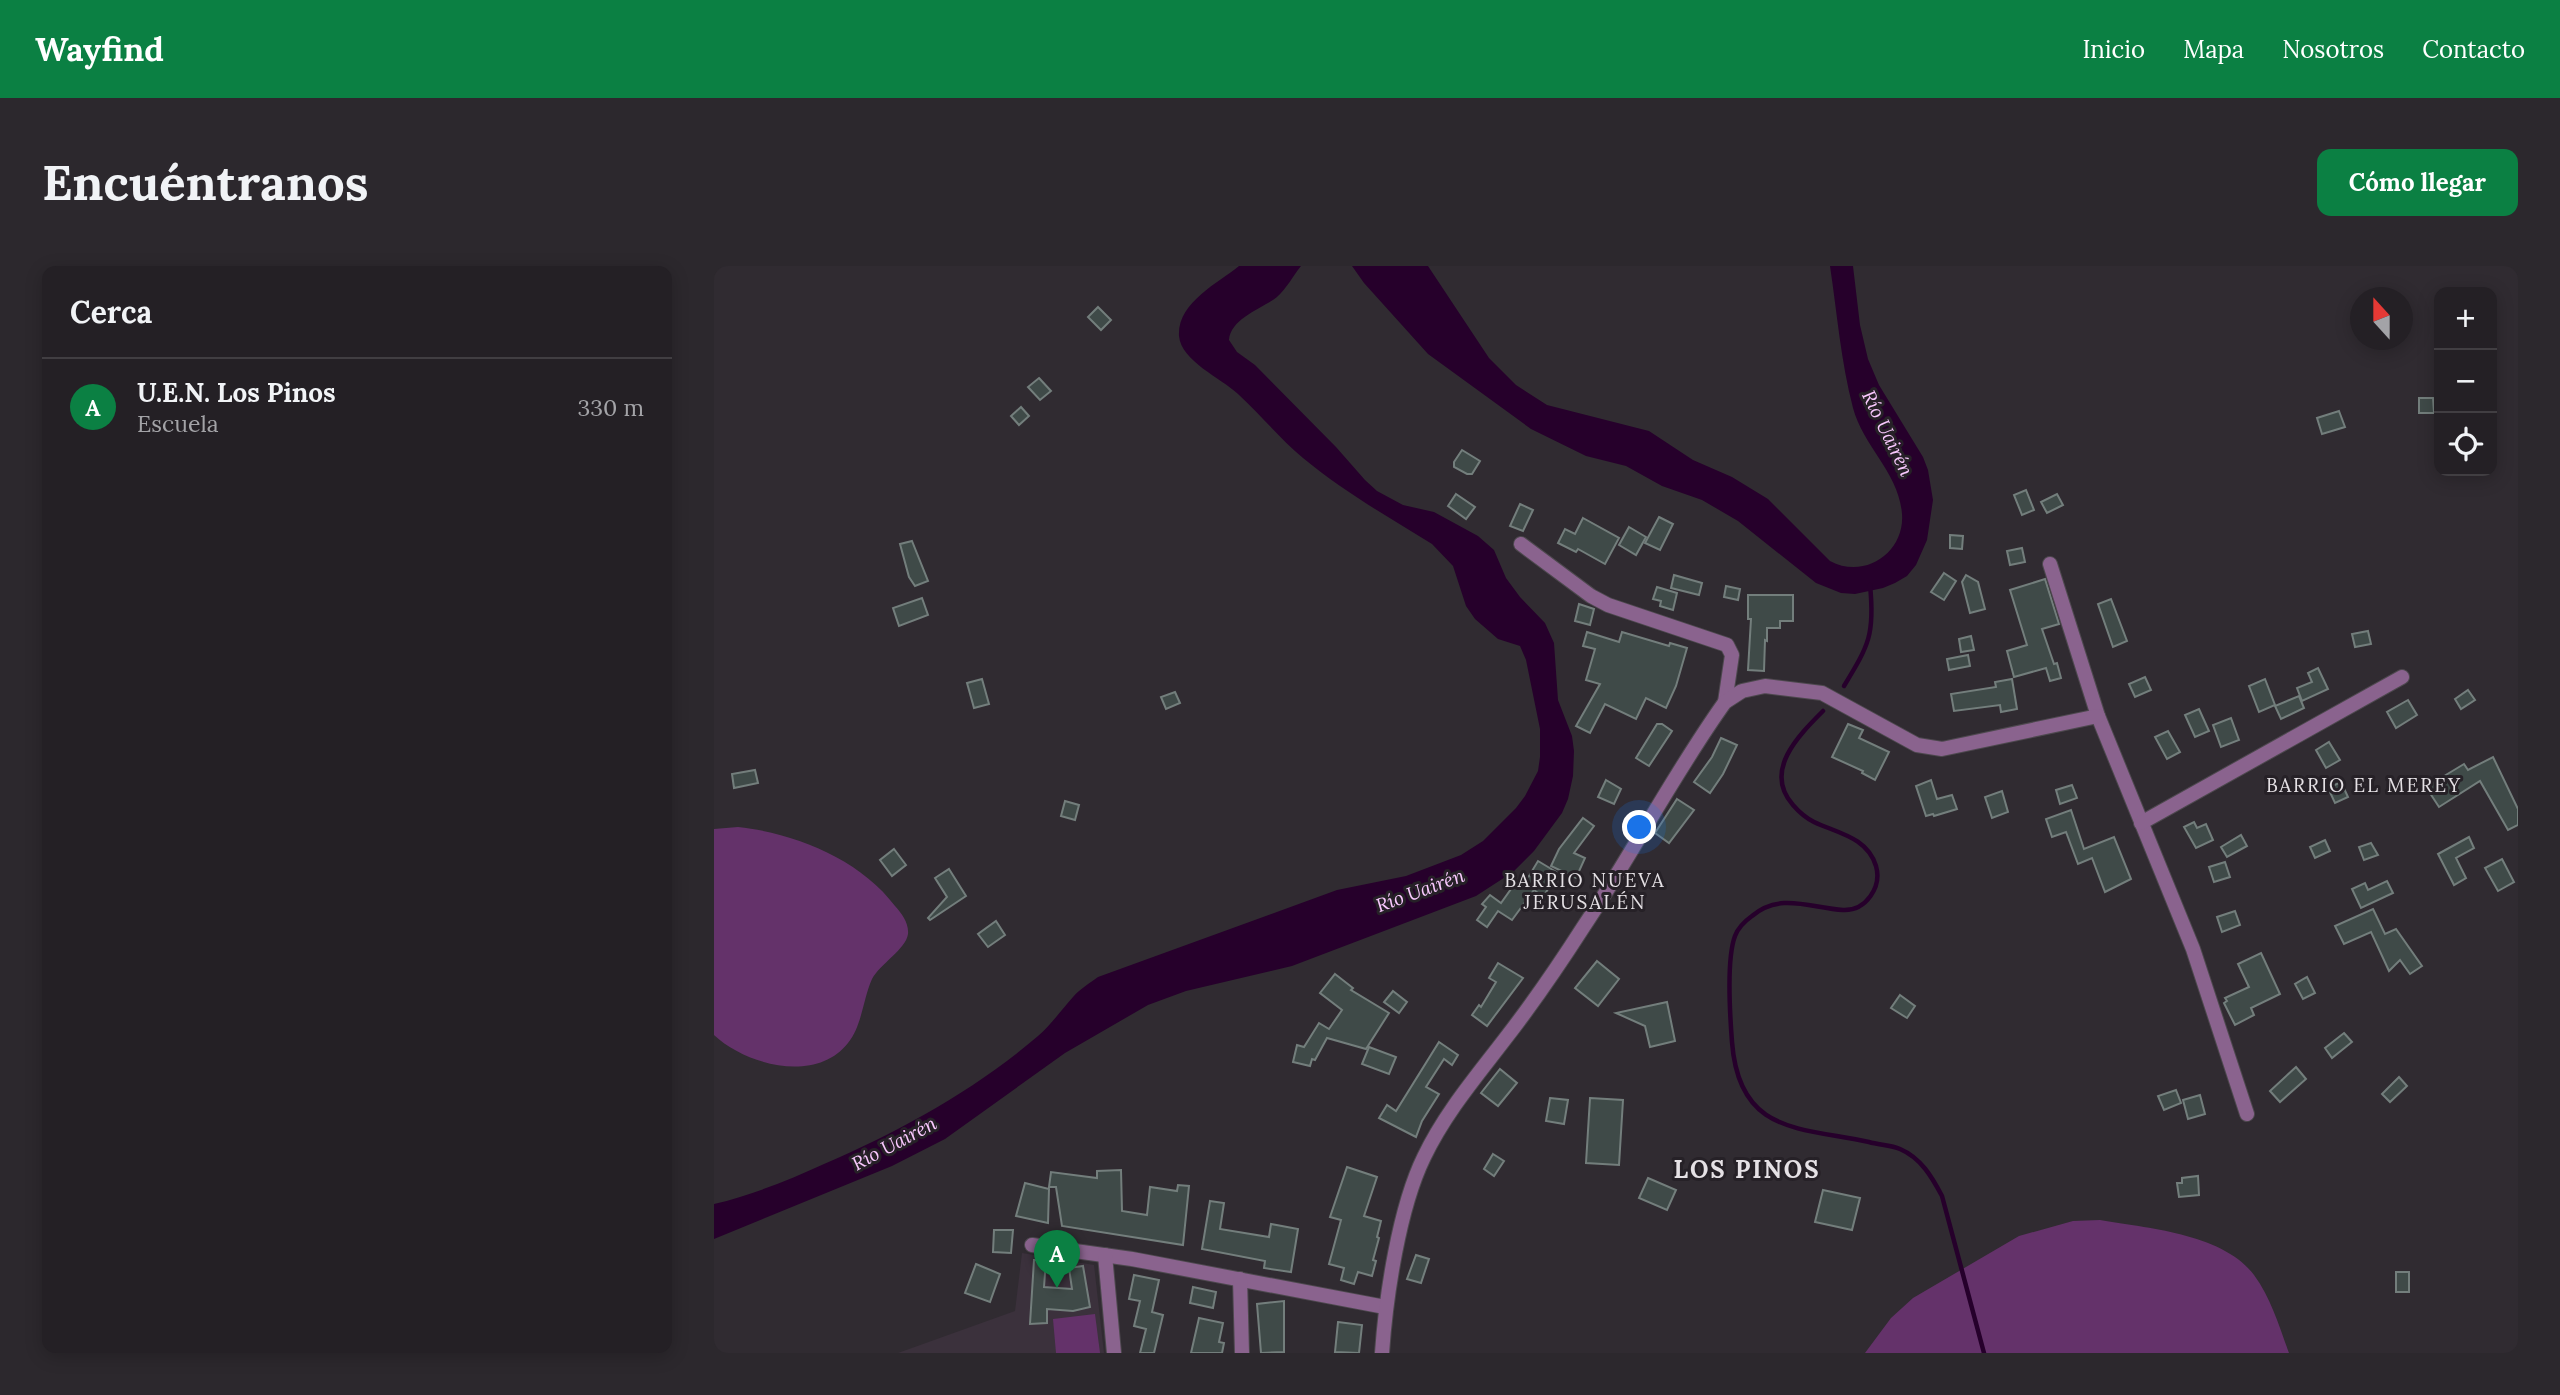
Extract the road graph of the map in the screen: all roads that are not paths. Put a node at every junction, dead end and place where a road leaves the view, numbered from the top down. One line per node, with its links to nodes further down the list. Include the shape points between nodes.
1 (1521, 544): 4 (street, via 1608,605 1727,645 1732,655)
2 (2050, 564): 5 (street)
3 (2402, 677): 6 (street)
4 (1725, 702): 5 (street, via 1742,691 1765,686 1822,693 1917,745 1942,749); 11 (street, via 1585,925 1435,1136 1411,1196)
5 (2098, 716): 6 (street)
6 (2141, 823): 7 (street, via 2193,948)
7 (2247, 1114)
8 (1032, 1245): 9 (street)
9 (1105, 1255): 10 (street); 12 (street)
10 (1240, 1279): 11 (street); 13 (street)
11 (1385, 1307): 14 (street)
12 (1114, 1353)
13 (1242, 1353)
14 (1382, 1353)

